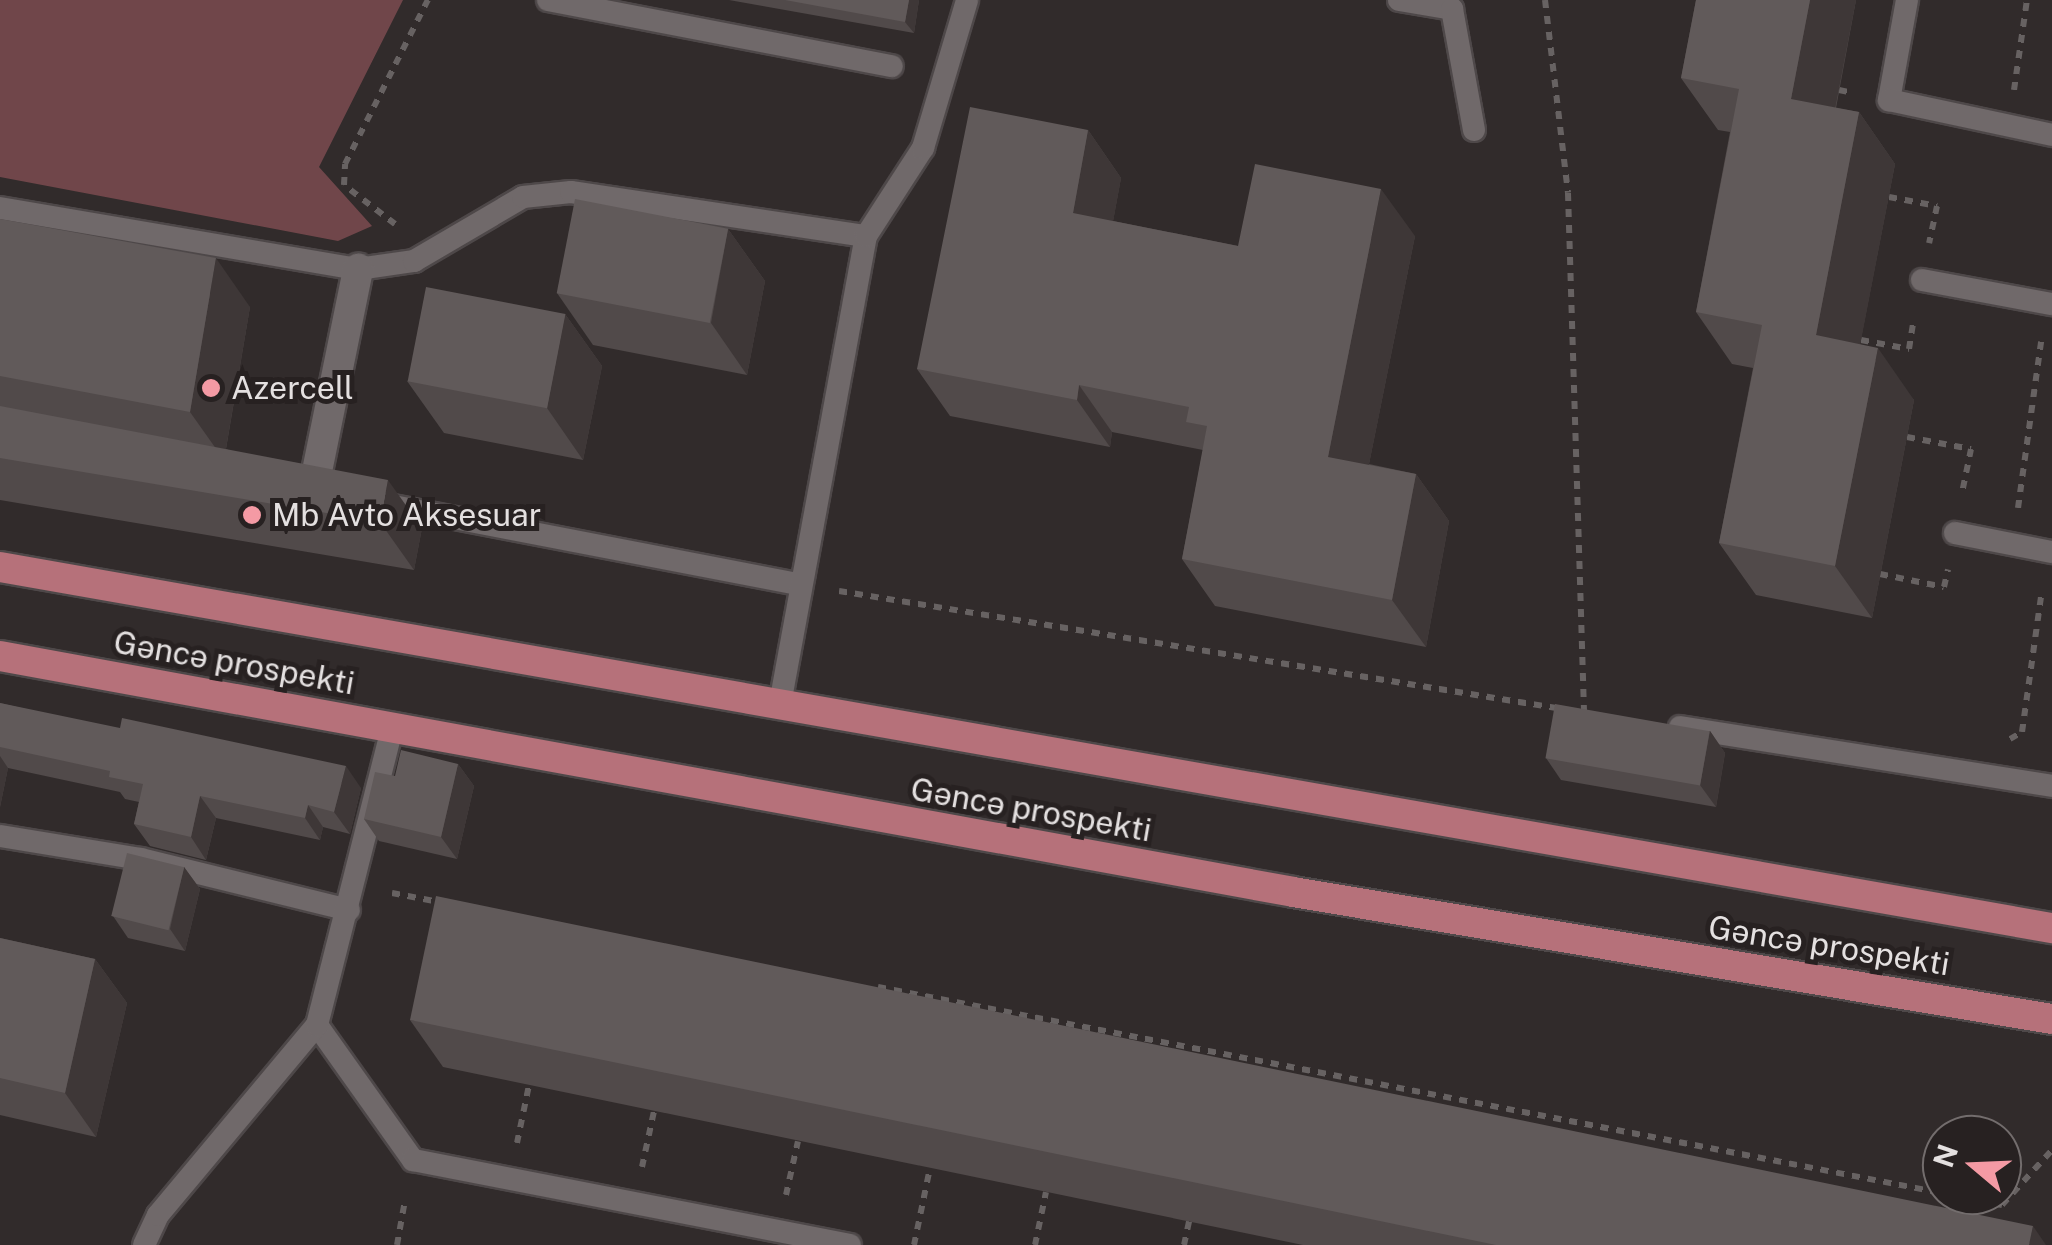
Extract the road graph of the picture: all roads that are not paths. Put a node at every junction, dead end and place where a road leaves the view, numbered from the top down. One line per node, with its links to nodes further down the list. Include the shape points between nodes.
1 (548, 0): 5 (lane)
2 (967, 0): 9 (lane, via 924,148)
3 (1399, 0): 6 (lane, via 1452,10)
4 (1907, 0): 7 (lane, via 1888,100)
5 (892, 66)
6 (1474, 130)
7 (2052, 135)
8 (0, 208): 10 (lane)
9 (866, 236): 10 (lane, via 571,192 523,197 414,261); 17 (lane)
10 (358, 269): 13 (street)
11 (1922, 280): 12 (lane)
12 (2049, 303)
13 (323, 492): 17 (lane)
14 (1954, 533): 15 (lane)
15 (2050, 552)
16 (0, 567): 19 (main road, Gəncə prospekti)
17 (798, 584): 19 (lane)
18 (0, 656): 21 (main road, Gəncə prospekti)
19 (780, 704): 25 (main road, Gəncə prospekti)
20 (1646, 722): 22 (lane)
21 (392, 728): 24 (lane); 26 (main road, Gəncə prospekti, via 1292,892)
22 (2052, 786)
23 (0, 836): 24 (lane, via 140,859)
24 (349, 910): 27 (lane)
25 (2052, 928)
26 (2050, 1011)
27 (317, 1025): 28 (lane, via 158,1215); 29 (lane, via 413,1160)
28 (144, 1245)
29 (850, 1245)

